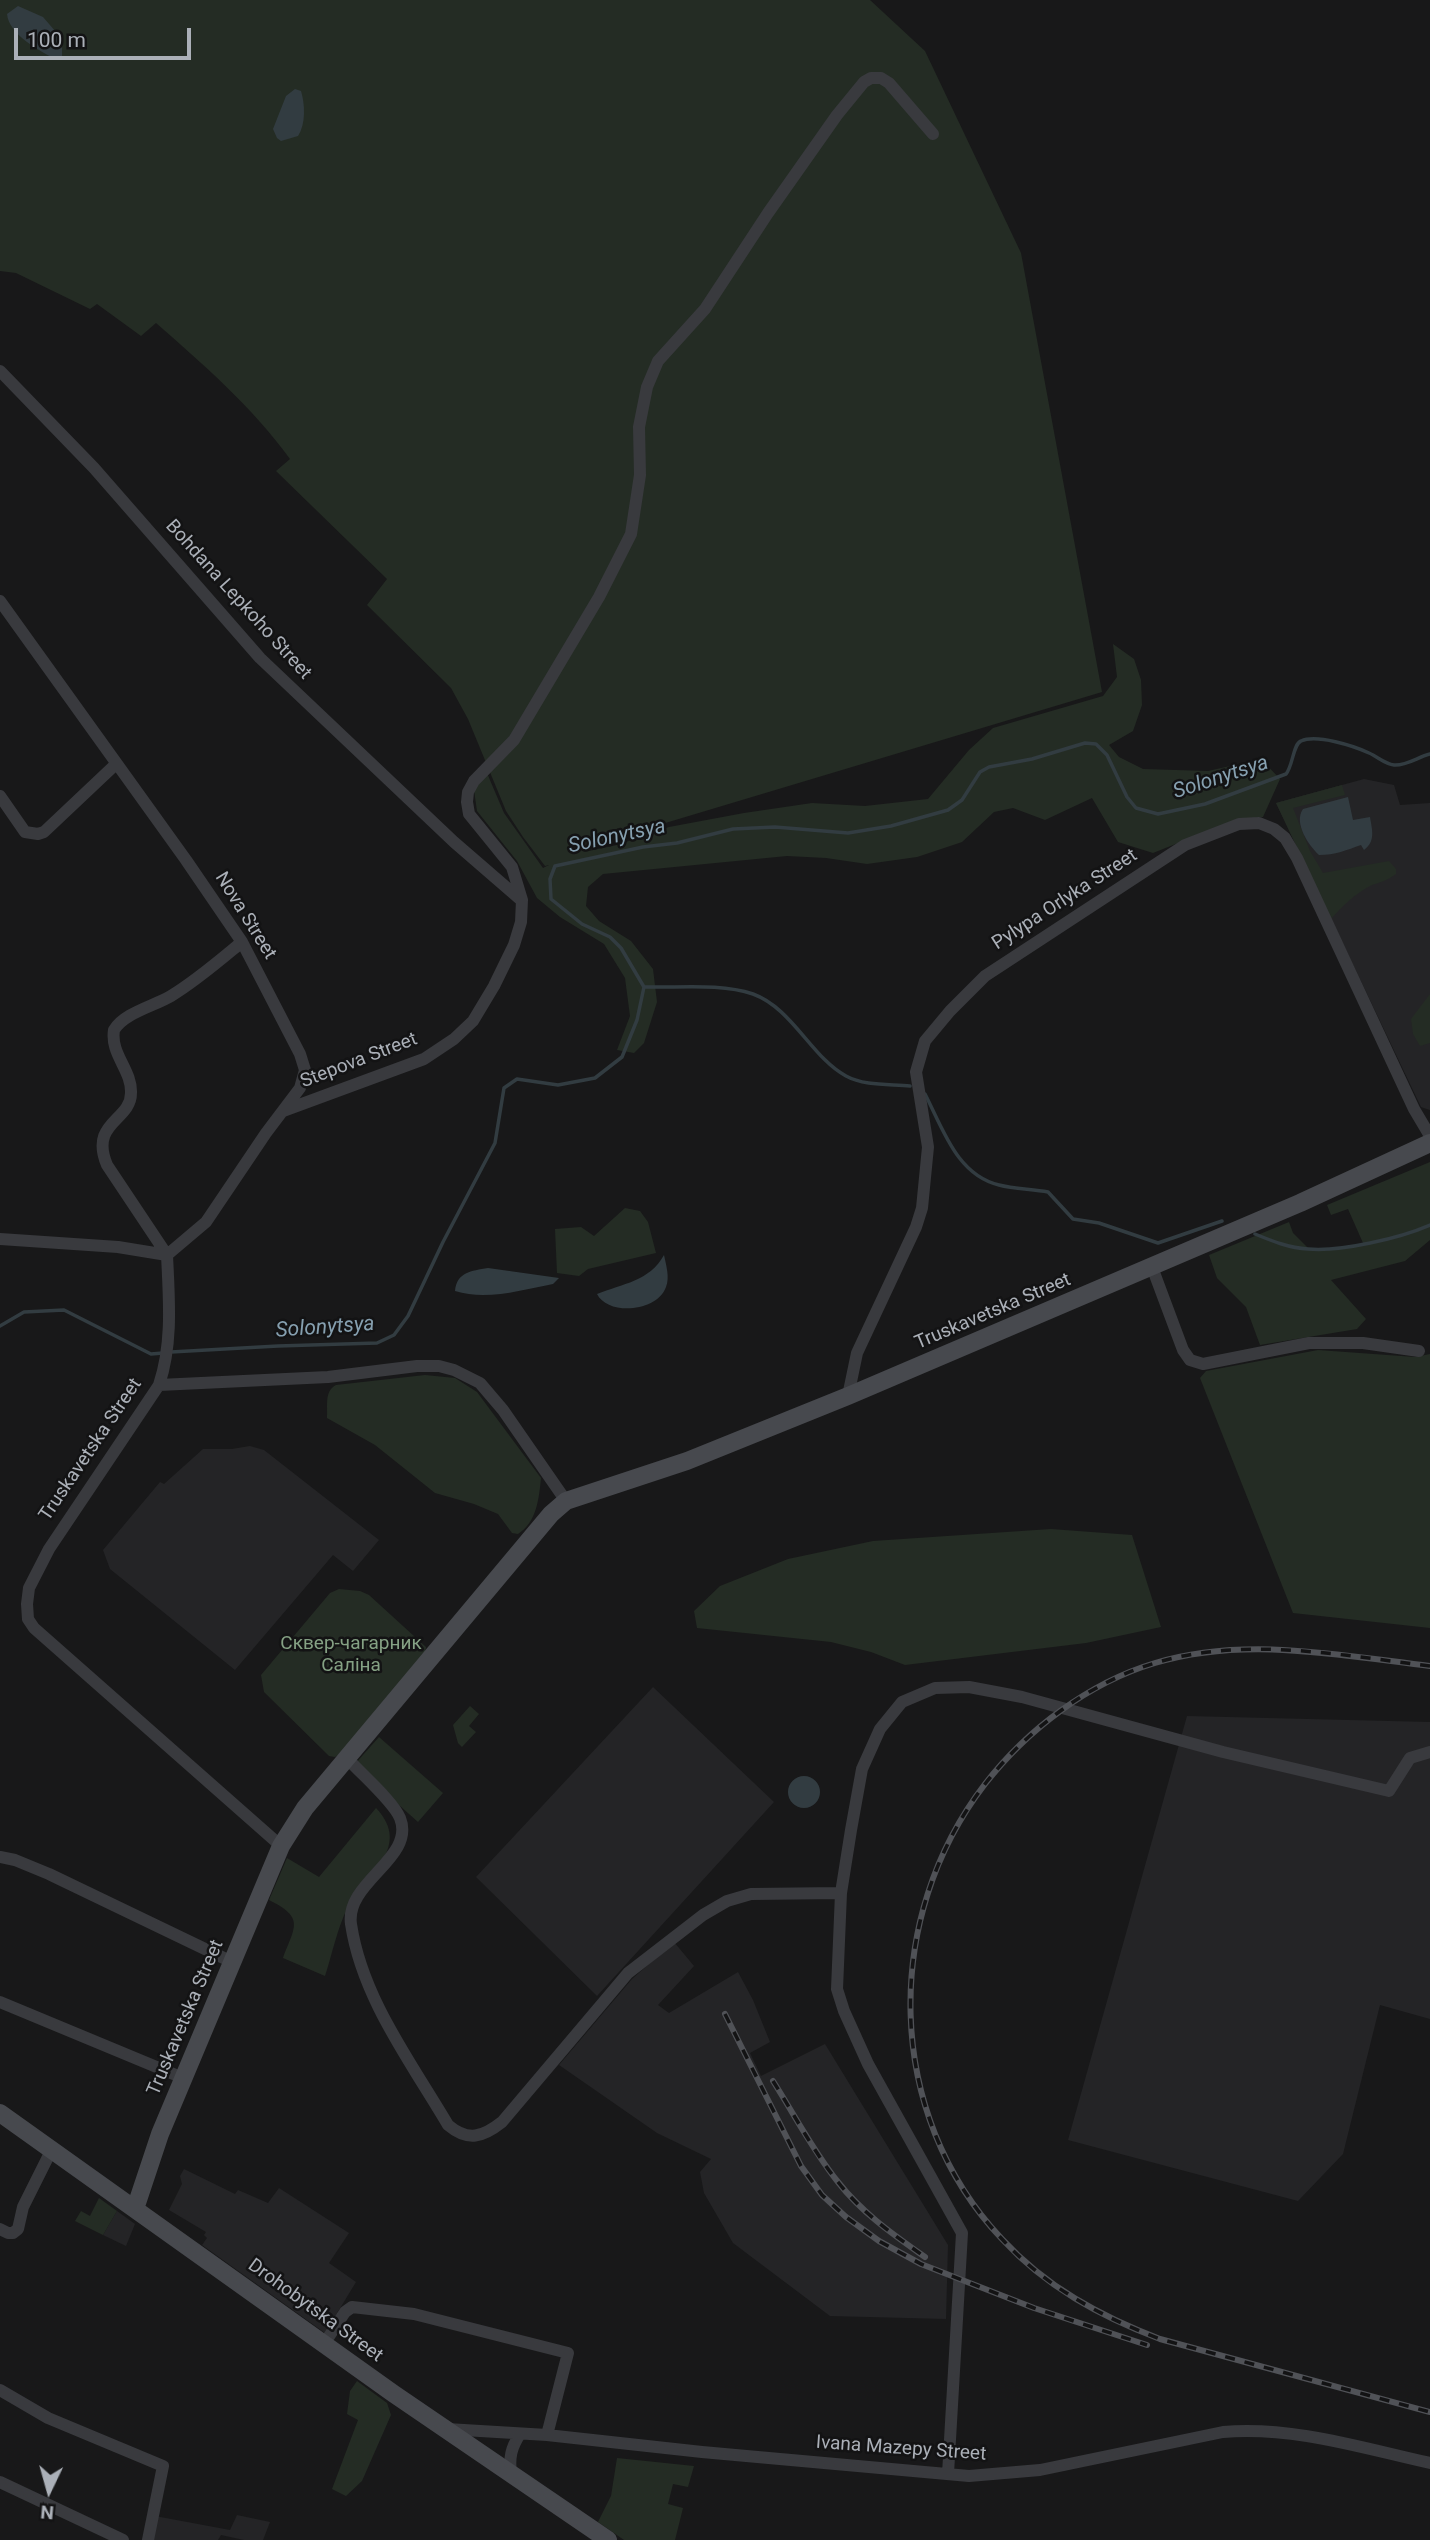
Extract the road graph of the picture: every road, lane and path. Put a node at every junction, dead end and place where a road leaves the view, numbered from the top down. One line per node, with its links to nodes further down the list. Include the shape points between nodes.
1 (933, 134): 6 (street, via 889,83 881,78 864,82 705,309 658,361 639,427 640,475 631,534 514,740 468,792 470,814 512,867)
2 (0, 371): 6 (street, Bohdana Lepkoho Street, via 93,468 260,658 454,842)
3 (0, 601): 4 (street, Nova Street)
4 (116, 764): 5 (street, via 38,834 25,832); 7 (street, Nova Street)
5 (0, 796)
6 (522, 900): 8 (street, Stepova Street, via 514,945 473,1021 454,1039 424,1059)
7 (242, 942): 8 (street, Nova Street, via 305,1069 300,1088); 12 (street, via 207,971 114,1030 115,1049 132,1092 126,1109 110,1124 103,1155)
8 (283, 1111): 12 (street, Nova Street, via 206,1222)
9 (1430, 1136): 16 (street, Pylypa Orlyka Street, via 1285,838 1259,822 1239,824 1185,845 985,976 925,1041 916,1072 928,1147 922,1208 856,1353)
10 (1430, 1143): 13 (street, Truskavetska Street)
11 (0, 1239): 12 (street)
12 (167, 1255): 15 (street, via 169,1326)
13 (1152, 1267): 14 (street, via 1182,1350 1190,1360 1203,1364 1309,1343 1363,1343); 16 (street, Truskavetska Street)
14 (1419, 1351)
15 (159, 1385): 17 (street, Truskavetska Street, via 328,1377 416,1366 454,1370 480,1383); 20 (street, Truskavetska Street, via 49,1549 29,1588 28,1619)
16 (848, 1396): 17 (street, Truskavetska Street, via 687,1461)
17 (566, 1501): 19 (street, Truskavetska Street)
18 (1430, 1752): 22 (street, via 1410,1758 1390,1791 1021,1698 969,1687 935,1688 902,1702 880,1729 862,1769)
19 (347, 1758): 20 (street, Truskavetska Street, via 305,1808); 22 (street, via 401,1820 397,1849 355,1898 350,1911 360,1967 392,2032 448,2125 463,2135 484,2135 502,2122 628,1973 703,1915 751,1894)
20 (281, 1846): 23 (street, Truskavetska Street)
21 (0, 1857): 23 (street, via 49,1874)
22 (841, 1893): 36 (street, via 837,1989 844,2011 885,2097 962,2233)
23 (232, 1962): 25 (street, Truskavetska Street)
24 (0, 2002): 25 (street)
25 (183, 2078): 28 (street, Truskavetska Street)
26 (0, 2113): 27 (street, Drohobytska Street)
27 (52, 2149): 28 (street, Drohobytska Street); 29 (street, via 23,2207 18,2229 8,2233)
28 (135, 2209): 30 (street, Drohobytska Street)
29 (0, 2229)
30 (324, 2344): 32 (street, Drohobytska Street); 34 (street, via 352,2307 414,2314 568,2353)
31 (0, 2390): 40 (street, via 48,2418 163,2466)
32 (447, 2429): 33 (street, Ivana Mazepy Street); 37 (street, Drohobytska Street)
33 (520, 2434): 34 (street, Ivana Mazepy Street); 37 (street, via 509,2458)
34 (547, 2435): 36 (street, Ivana Mazepy Street)
35 (1430, 2463): 36 (street, Ivana Mazepy Street, via 1294,2434 1243,2430 1040,2470 969,2476)
36 (948, 2473)
37 (511, 2474): 41 (street, Drohobytska Street)
38 (0, 2482): 39 (street)
39 (123, 2540)
40 (148, 2540)
41 (607, 2540)

